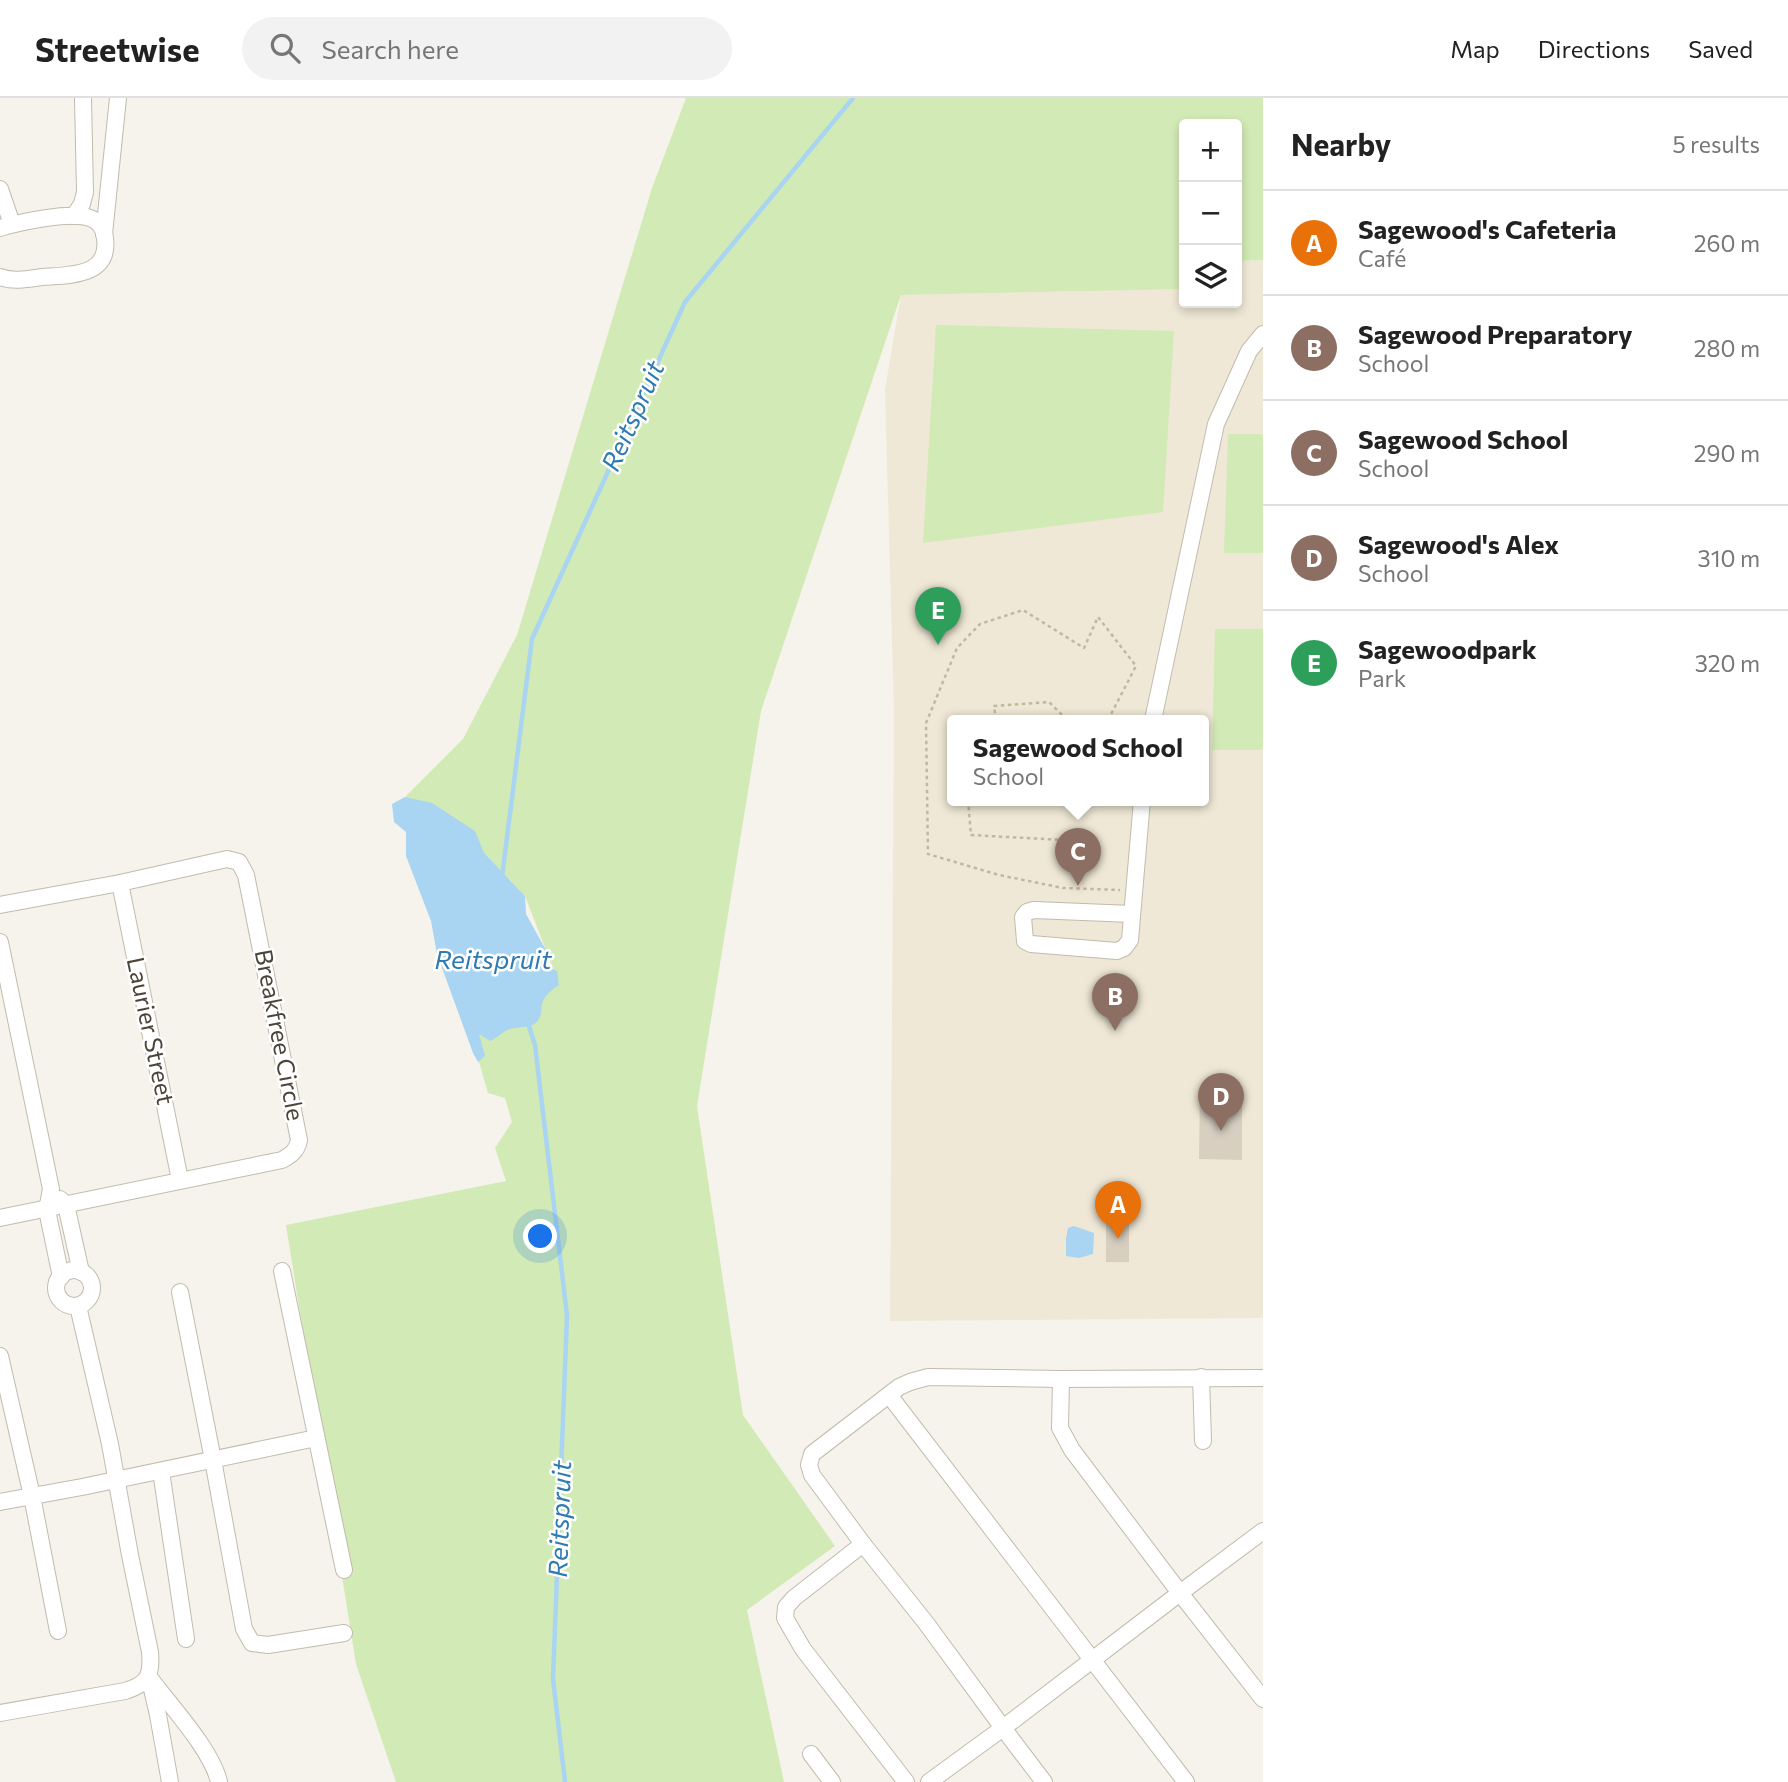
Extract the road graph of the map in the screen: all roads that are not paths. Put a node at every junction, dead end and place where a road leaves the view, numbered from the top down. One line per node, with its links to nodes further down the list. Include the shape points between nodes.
1 (83, 98): 4 (street, via 85,192)
2 (118, 98): 6 (street)
3 (0, 189): 5 (street)
4 (74, 216): 5 (street); 6 (street, via 93,219)
5 (6, 226)
6 (104, 234): 7 (street, via 101,261 89,271 18,280)
7 (0, 277)
8 (1263, 334): 9 (street, via 1248,351 1216,424)
9 (1154, 715)
10 (1141, 806): 13 (street)
11 (120, 883): 12 (street, Breakfree Circle); 15 (street, Laurier Street); 15 (street, Breakfree Circle, via 227,859 239,862 246,874 299,1133 298,1147 282,1160)
12 (0, 905)
13 (1132, 914): 13 (street, via 1129,940 1117,951 1025,941 1023,917 1034,910)
14 (0, 942): 16 (street)
15 (180, 1180): 17 (street, Breakfree Circle)
16 (51, 1189): 17 (street); 18 (street)
17 (66, 1205): 18 (street, Breakfree Circle); 21 (street)
18 (47, 1210): 19 (street, Breakfree Circle); 22 (street)
19 (0, 1219)
20 (282, 1271): 30 (street)
21 (81, 1272): 22 (street, via 70,1271); 24 (street, via 92,1290)
22 (61, 1277): 24 (street, via 57,1294 65,1304)
23 (180, 1292): 32 (street)
24 (78, 1306): 34 (street)
25 (0, 1356): 35 (street)
26 (1201, 1377): 27 (street); 28 (street); 31 (street)
27 (1263, 1378)
28 (1061, 1379): 29 (street, via 928,1377); 40 (street, via 1063,1434)
29 (889, 1395): 38 (street, via 812,1454 809,1465); 44 (street)
30 (316, 1438): 32 (street); 39 (street)
31 (1203, 1441)
32 (214, 1460): 33 (street); 42 (street, via 244,1629 251,1643 268,1645)
33 (161, 1471): 34 (street); 43 (street)
34 (117, 1479): 35 (street); 45 (street, via 150,1652)
35 (32, 1496): 36 (street); 41 (street)
36 (0, 1502)
37 (1263, 1531): 40 (street)
38 (863, 1544): 48 (street); 53 (street, via 794,1598 786,1607 785,1618 803,1649)
39 (344, 1570)
40 (1180, 1593): 44 (street); 46 (street)
41 (58, 1631)
42 (344, 1633)
43 (186, 1639)
44 (1093, 1660): 48 (street); 56 (street)
45 (149, 1677): 47 (street, via 133,1689); 50 (street); 51 (street, via 195,1736)
46 (1263, 1699)
47 (0, 1713)
48 (1003, 1728): 54 (street); 55 (street)
49 (811, 1754): 52 (street)
50 (170, 1782)
51 (219, 1782)
52 (832, 1782)
53 (906, 1782)
54 (929, 1782)
55 (1044, 1782)
56 (1186, 1782)

